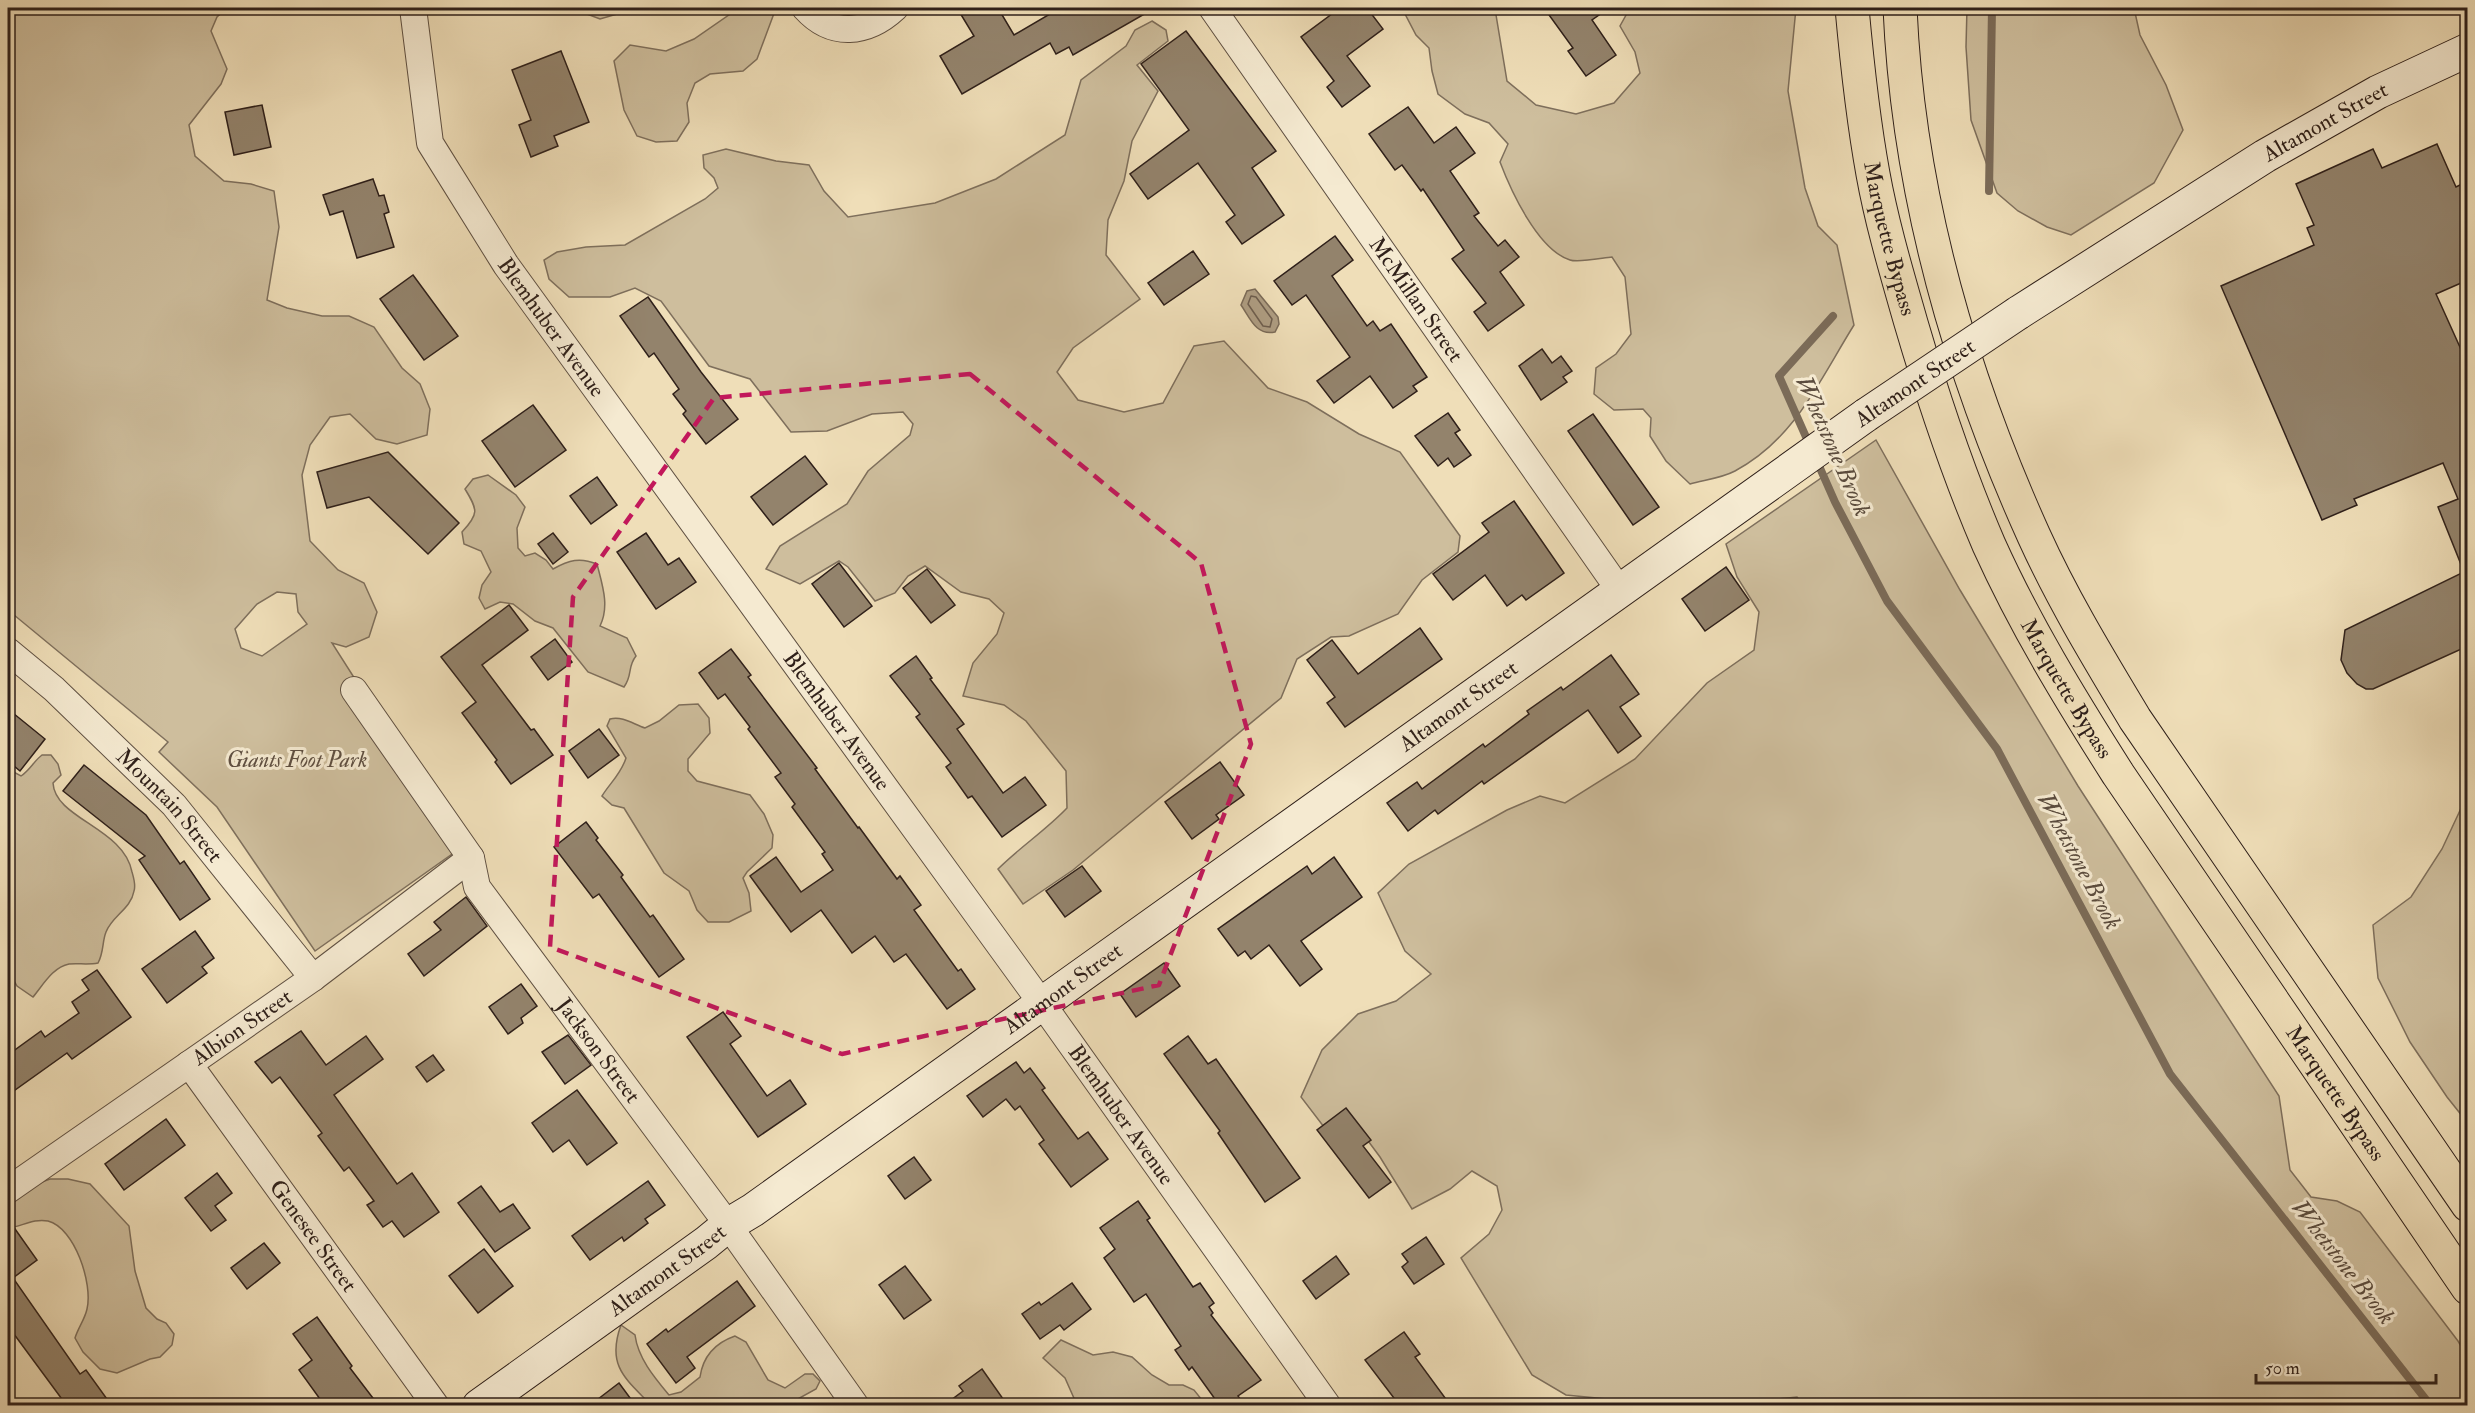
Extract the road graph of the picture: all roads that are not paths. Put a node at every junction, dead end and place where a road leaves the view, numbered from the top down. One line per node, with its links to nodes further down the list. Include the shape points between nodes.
1 (413, 8): 13 (street, Blemhuber Avenue, via 430,143 506,265)
2 (805, 8): 3 (street, via 829,26 848,30 866,28)
3 (895, 8)
4 (1212, 8): 8 (street, McMillan Street)
5 (1852, 8): 18 (highway, Marquette Bypass, via 1874,175 1929,385 1989,544 2026,621 2118,774)
6 (1900, 8): 16 (highway, Marquette Bypass, via 1917,166 1942,282 1997,446 2035,537 2091,646 2135,719)
7 (2468, 50): 8 (street, Altamont Street, bridge, via 2378,92 2265,156 2018,313 1866,415)
8 (1620, 591): 13 (street, Altamont Street)
9 (8, 651): 12 (street, Mountain Street, via 54,689 174,805)
10 (354, 690): 11 (street, Jackson Street)
11 (471, 858): 12 (street, Albion Street); 17 (street, Jackson Street, via 477,887)
12 (313, 978): 14 (street, Albion Street)
13 (1042, 1003): 17 (street, Altamont Street); 22 (street, Blemhuber Avenue)
14 (189, 1064): 15 (street, Albion Street); 19 (street, Genesee Street)
15 (8, 1190)
16 (2468, 1205)
17 (728, 1225): 20 (street, Altamont Street); 21 (street, Jackson Street)
18 (2468, 1288)
19 (436, 1406)
20 (479, 1406)
21 (856, 1406)
22 (1328, 1406)

